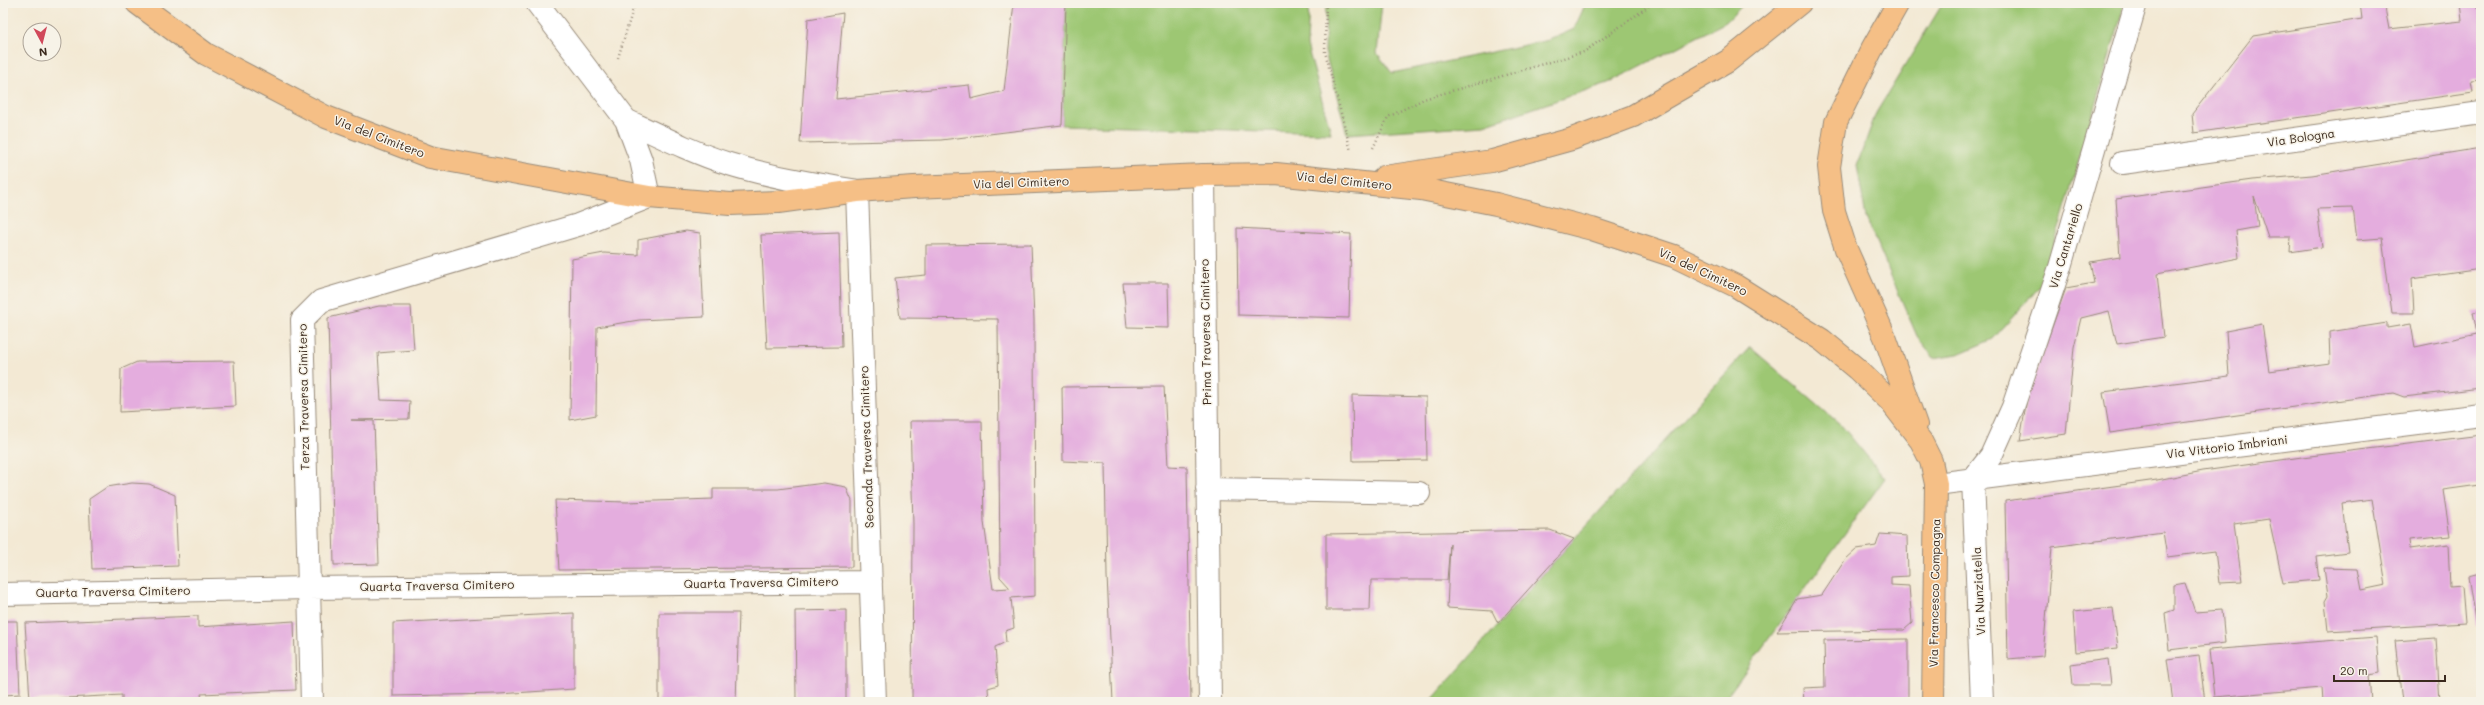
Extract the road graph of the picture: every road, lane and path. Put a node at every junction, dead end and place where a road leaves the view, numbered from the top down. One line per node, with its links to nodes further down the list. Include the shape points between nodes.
1 (137, 3): 16 (main road, Via del Cimitero, via 206,54 326,117 430,157)
2 (537, 3): 9 (street)
3 (635, 3): 9 (path)
4 (1326, 3): 14 (path, via 1324,52)
5 (1653, 3): 14 (path, via 1584,52 1424,99 1388,117)
6 (1800, 3): 14 (main road, via 1728,61 1626,118 1572,139 1492,161)
7 (1898, 3): 18 (main road, via 1836,122 1829,167 1834,211 1846,249 1885,337)
8 (2136, 3): 19 (street, Via Cantariello, via 2060,266 2013,407 1991,456)
9 (606, 95): 11 (street)
10 (2481, 113): 12 (street, Via Bologna)
11 (626, 120): 15 (street, via 729,164 795,180); 16 (street, via 641,160)
12 (2122, 163)
13 (1204, 175): 14 (main road, Via del Cimitero, via 1276,174); 15 (main road, Via del Cimitero); 21 (street, Prima Traversa Cimitero)
14 (1357, 181): 18 (main road, Via del Cimitero, via 1421,189 1496,204 1592,229 1674,256 1736,286 1822,340 1890,401)
15 (857, 191): 16 (main road, Via del Cimitero, via 778,202 730,204); 23 (street, Seconda Traversa Cimitero)
16 (649, 197): 24 (street, Terza Traversa Cimitero, via 578,225 321,301 302,320)
17 (2481, 415): 19 (street, Via Vittorio Imbriani)
18 (1921, 441): 20 (main road, Via del Cimitero)
19 (1973, 479): 20 (street, Via Vittorio Imbriani); 30 (street, Via Nunziatella)
20 (1936, 484): 29 (main road, Via Francesco Compagna)
21 (1207, 489): 22 (street); 28 (street, Prima Traversa Cimitero)
22 (1419, 493)
23 (871, 582): 24 (street, Quarta Traversa Cimitero); 27 (street, Seconda Traversa Cimitero)
24 (308, 588): 25 (street, Quarta Traversa Cimitero); 26 (street, Terza Traversa Cimitero)
25 (3, 594)
26 (312, 702)
27 (875, 702)
28 (1210, 702)
29 (1933, 702)
30 (1982, 702)

